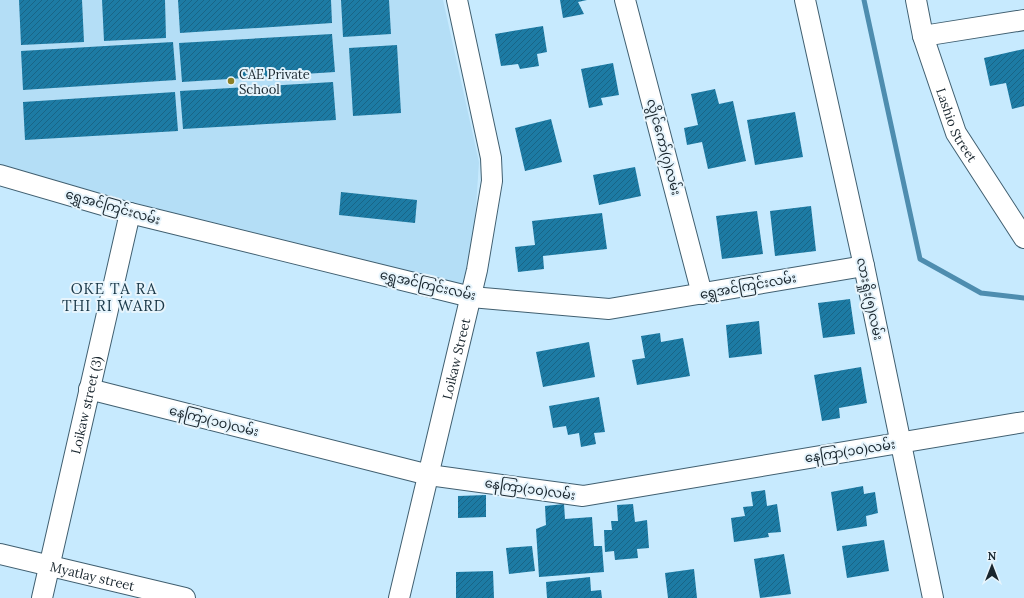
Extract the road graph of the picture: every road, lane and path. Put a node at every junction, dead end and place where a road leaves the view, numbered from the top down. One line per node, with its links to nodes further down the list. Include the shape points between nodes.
1 (457, 0): 12 (street, Loikaw Street, via 491,158 492,181)
2 (625, 0): 11 (street, လွိုင်ကော်(၇)လမ်း)
3 (805, 0): 10 (street, လားရှိုး(၅)လမ်း)
4 (916, 0): 6 (street, Lashio Street)
5 (1024, 20): 6 (street)
6 (923, 36): 9 (street, Lashio Street, via 956,134)
7 (0, 175): 8 (street, ရွှေအင်ကြင်းလမ်း)
8 (130, 213): 12 (street, ရွှေအင်ကြင်းလမ်း); 13 (street, Loikaw street (3))
9 (1022, 233)
10 (864, 266): 11 (street, ရွှေအင်ကြင်းလမ်း); 15 (street, လားရှိုး(၅)လမ်း)
11 (702, 294): 12 (street, ရွှေအင်ကြင်းလမ်း, via 609,309)
12 (471, 297): 16 (street, Loikaw Street)
13 (89, 389): 16 (street, နေကြာ(၁၀)လမ်း); 18 (street, Loikaw street (3))
14 (1024, 422): 15 (street, နေကြာ(၁၀)လမ်း)
15 (900, 443): 16 (street, နေကြာ(၁၀)လမ်း, via 583,496); 22 (street, လားရှိုး(၅)လမ်း)
16 (429, 475): 21 (street, Loikaw Street)
17 (0, 554): 18 (street, Myatlay street)
18 (50, 564): 19 (street, Loikaw street (3)); 20 (street, Myatlay street)
19 (42, 598)
20 (185, 598)
21 (400, 598)
22 (933, 598)

